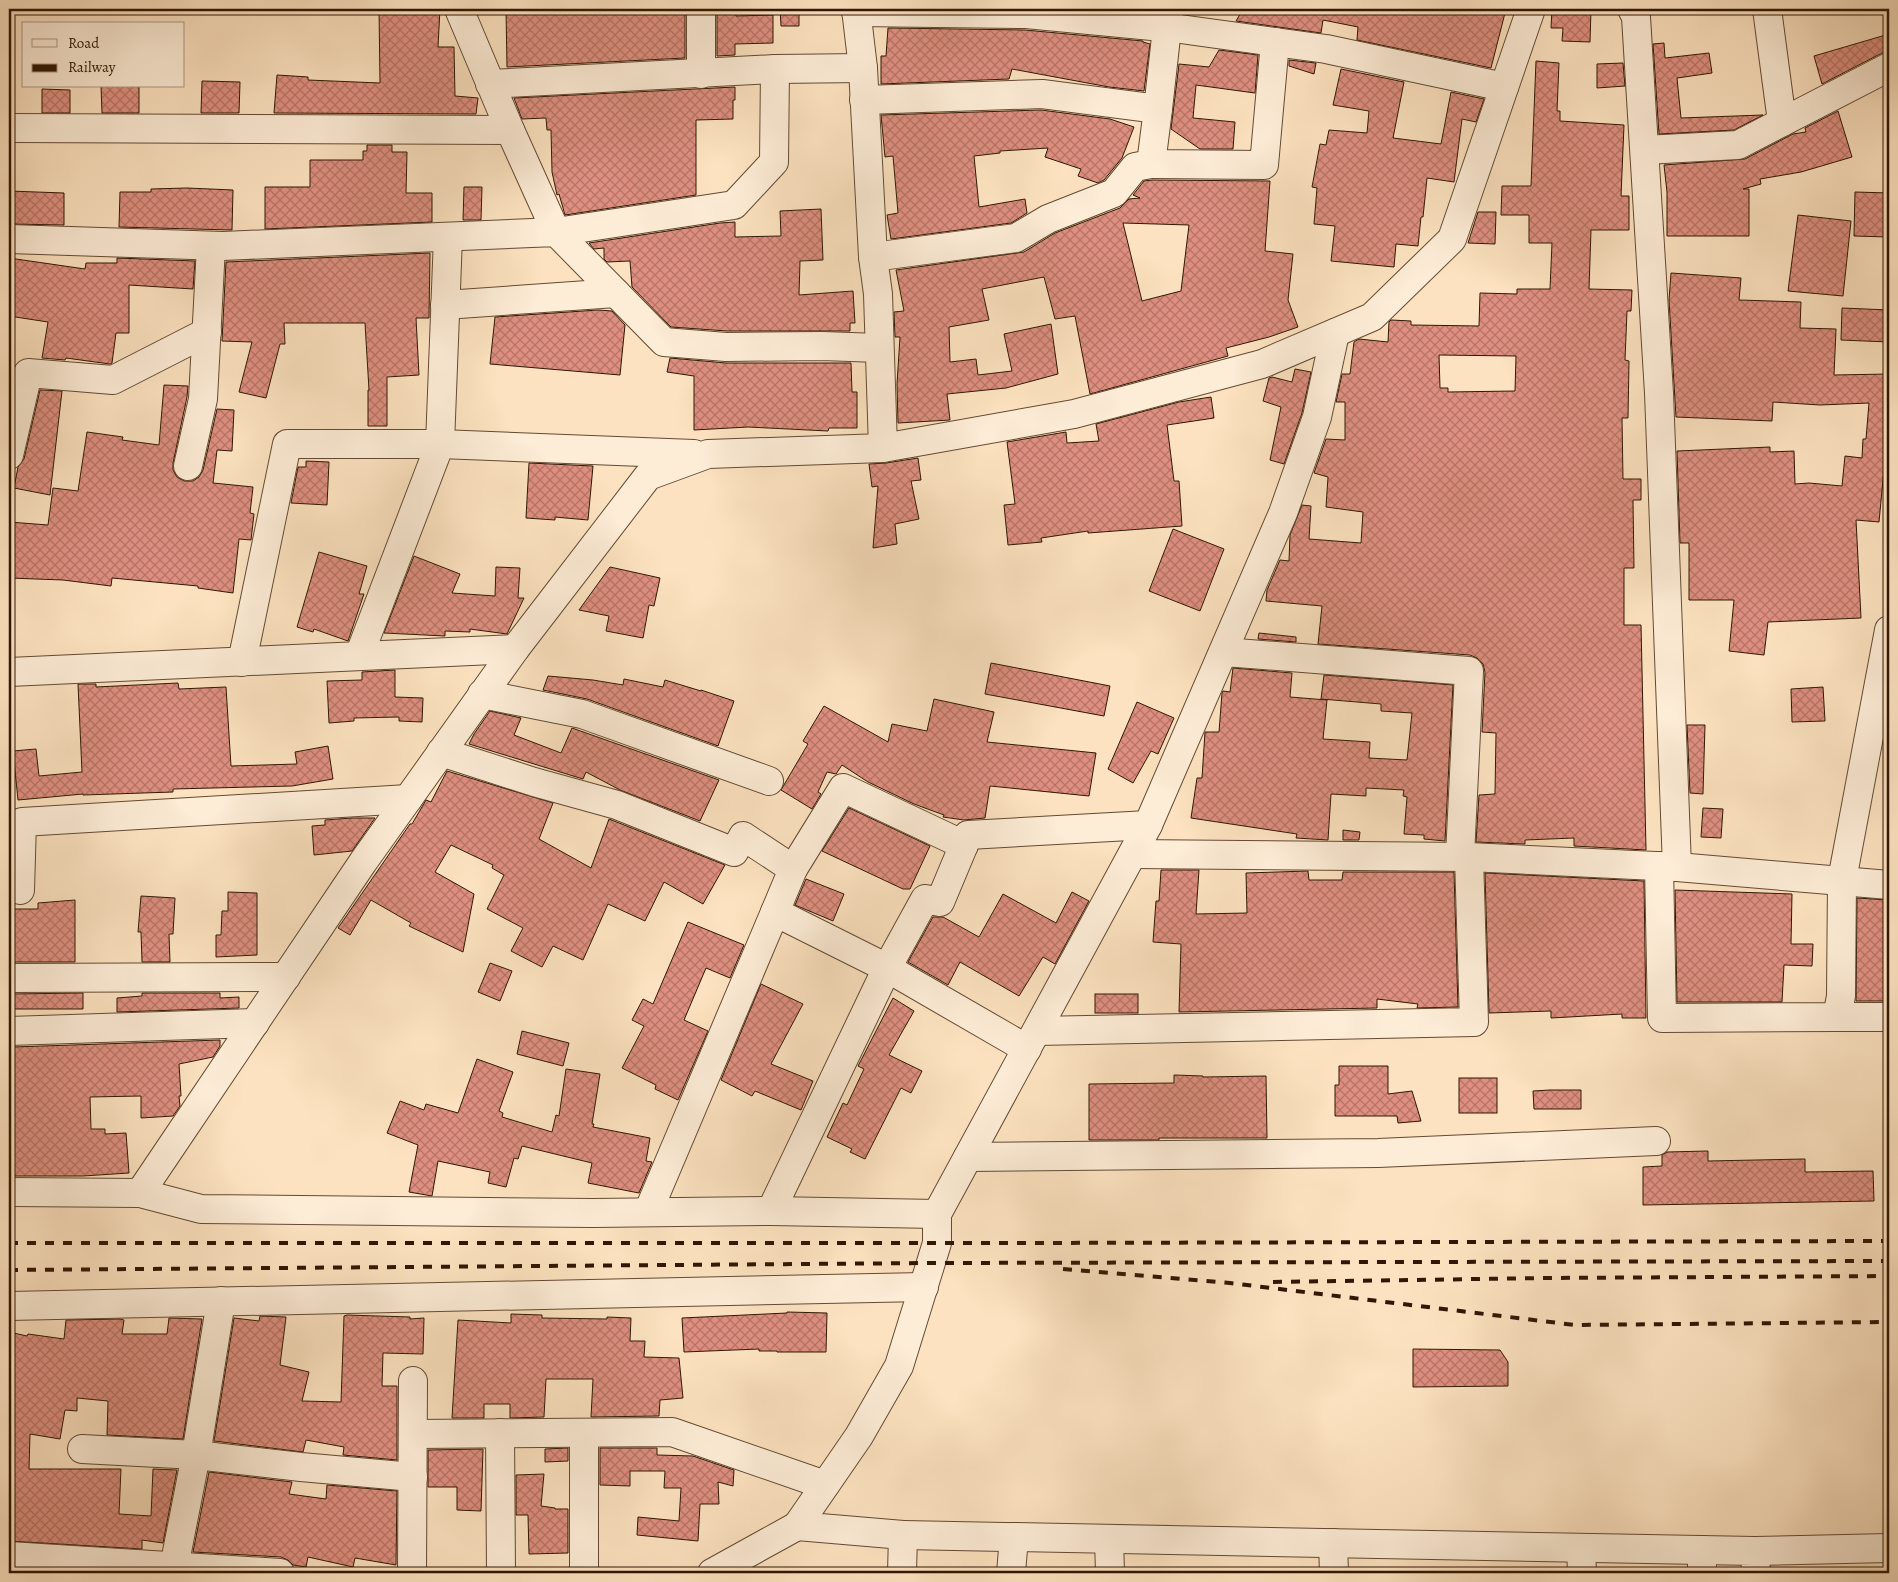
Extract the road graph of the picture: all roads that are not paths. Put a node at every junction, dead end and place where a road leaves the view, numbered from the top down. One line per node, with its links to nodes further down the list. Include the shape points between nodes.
1 (459, 9): 13 (street)
2 (701, 9): 12 (street)
3 (1530, 9): 14 (street)
4 (1632, 9): 20 (street, via 1636,17)
5 (1767, 9): 17 (street)
6 (856, 10): 7 (street); 10 (street)
7 (1168, 18): 8 (street); 16 (street)
8 (1275, 42): 14 (street, via 1326,49); 21 (street, via 1264,165)
9 (1889, 67): 17 (street)
10 (863, 68): 11 (street); 15 (street)
11 (775, 69): 12 (street); 22 (street, via 774,162 734,205)
12 (701, 74): 13 (street)
13 (490, 84): 19 (street)
14 (1504, 87): 30 (street, via 1452,239 1372,317)
15 (864, 100): 16 (street, via 1042,94); 26 (street)
16 (1158, 108): 21 (street)
17 (1782, 122): 20 (street, via 1738,145)
18 (9, 128): 19 (street)
19 (510, 130): 22 (street)
20 (1645, 150): 51 (street, via 1660,392)
21 (1151, 164): 26 (street, via 1135,167 1114,193 1048,219 1016,238)
22 (556, 232): 23 (street); 27 (street)
23 (448, 237): 25 (street); 28 (street)
24 (9, 239): 25 (street)
25 (211, 246): 29 (street)
26 (873, 257): 31 (street)
27 (616, 293): 28 (street); 31 (street, via 664,342 726,348)
28 (445, 305): 32 (street)
29 (207, 332): 35 (street, via 113,380 28,373); 36 (street, via 203,399)
30 (1335, 333): 33 (street, via 1262,364 1083,411); 39 (street, via 1317,417 1283,513)
31 (880, 348): 33 (street)
32 (440, 444): 34 (street); 40 (street); 41 (street, via 287,444)
33 (883, 448): 34 (street)
34 (708, 454): 38 (street, via 648,476)
35 (9, 455)
36 (188, 466)
37 (1889, 630): 53 (street)
38 (514, 649): 40 (street); 43 (street)
39 (1224, 652): 47 (street); 50 (street, via 1469,671)
40 (359, 656): 41 (street)
41 (242, 662): 42 (street)
42 (9, 672)
43 (482, 694): 44 (street); 45 (street, via 582,714)
44 (442, 752): 46 (street); 52 (street, via 617,805 734,852 743,836)
45 (769, 781)
46 (408, 800): 55 (street, via 22,822); 59 (street)
47 (1148, 825): 48 (street, via 968,835); 49 (street)
48 (964, 845): 52 (street, via 843,788); 57 (street, via 940,902 925,899)
49 (1132, 854): 50 (street); 64 (street)
50 (1464, 856): 51 (street); 64 (street, via 1474,1022)
51 (1668, 867): 53 (street); 60 (street, via 1662,1018)
52 (793, 869): 56 (street)
53 (1842, 880): 54 (street); 60 (street)
54 (1889, 885)
55 (20, 890)
56 (775, 912): 57 (street); 70 (street)
57 (887, 968): 64 (street); 69 (street)
58 (9, 978): 59 (street)
59 (286, 978): 62 (street)
60 (1839, 1007): 61 (street)
61 (1889, 1017)
62 (255, 1022): 63 (street); 68 (street)
63 (9, 1031)
64 (1032, 1040): 66 (street)
65 (1656, 1141): 66 (street, via 1378,1153)
66 (968, 1157): 71 (street)
67 (9, 1192): 68 (street)
68 (140, 1193): 70 (street, via 201,1209)
69 (771, 1211): 70 (street); 71 (street)
70 (648, 1212)
71 (937, 1214): 72 (street, via 937,1243)
72 (924, 1287): 73 (street); 82 (street, via 899,1366 859,1436)
73 (221, 1301): 74 (street); 80 (street)
74 (9, 1306)
75 (413, 1381): 78 (street)
76 (500, 1433): 77 (street); 78 (street); 97 (street)
77 (584, 1433): 82 (street, via 672,1432); 98 (street)
78 (413, 1434): 81 (street)
79 (82, 1449): 80 (street)
80 (196, 1455): 81 (street); 94 (street)
81 (413, 1477): 96 (street)
82 (825, 1485): 83 (street)
83 (797, 1526): 84 (street); 99 (street)
84 (903, 1535): 85 (street); 100 (street)
85 (1014, 1537): 86 (street); 101 (street)
86 (1109, 1539): 87 (street); 102 (street)
87 (1333, 1544): 90 (street); 103 (street)
88 (1889, 1548): 93 (street)
89 (9, 1556): 94 (street)
90 (1581, 1561): 91 (street)
91 (1643, 1561): 92 (street)
92 (1702, 1562): 93 (street)
93 (1755, 1562)
94 (158, 1568): 95 (street)
95 (280, 1573)
96 (412, 1573)
97 (501, 1573)
98 (584, 1573)
99 (712, 1573)
100 (902, 1573)
101 (1011, 1573)
102 (1110, 1573)
103 (1334, 1573)

